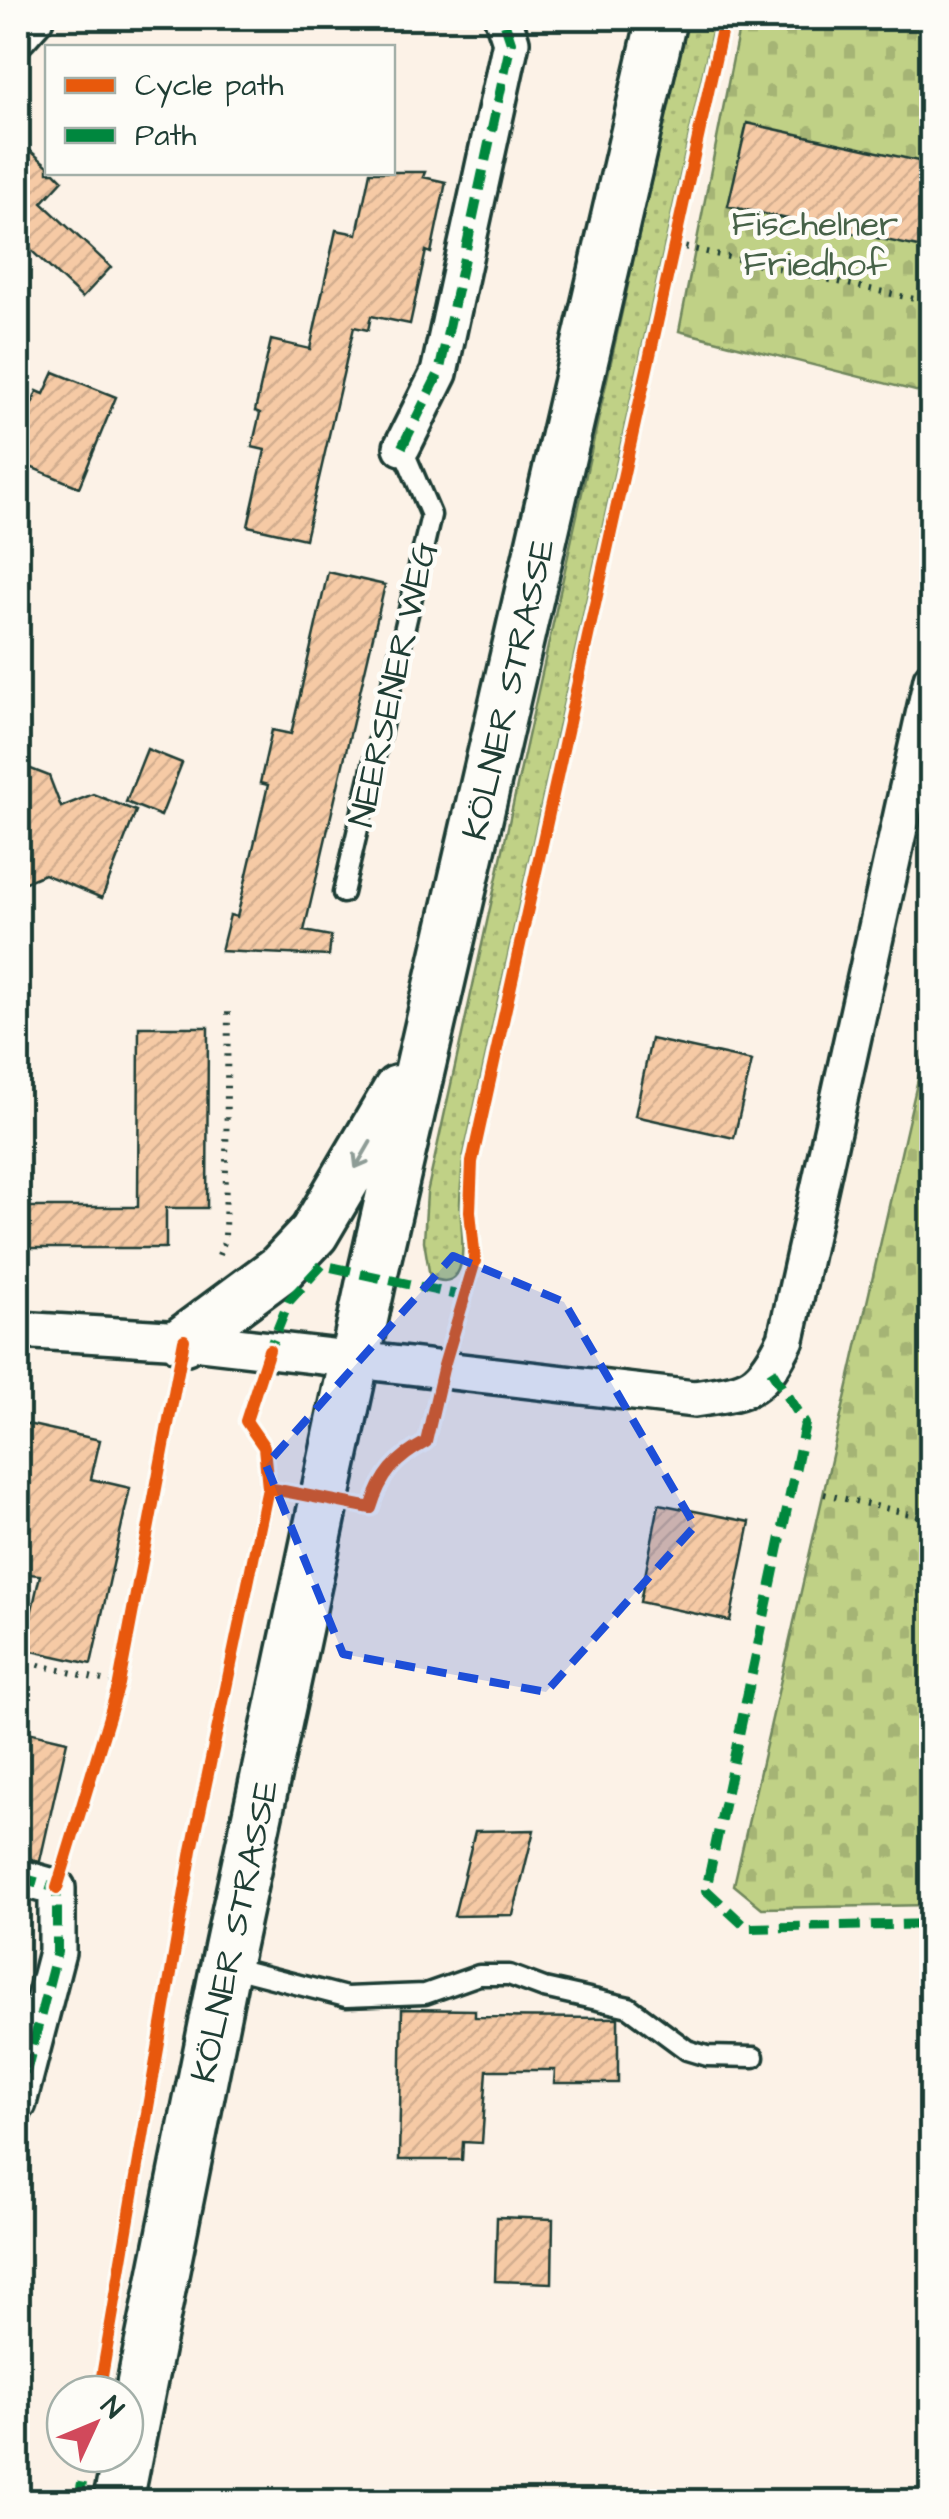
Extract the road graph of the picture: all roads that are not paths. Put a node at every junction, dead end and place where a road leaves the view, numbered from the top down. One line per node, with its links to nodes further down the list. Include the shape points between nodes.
1 (35, 18): 4 (street)
2 (503, 18): 5 (street, NEERSENER WEG, via 511,42 439,374)
3 (662, 18): 8 (main road, KÖLNER STRASSE)
4 (18, 37)
5 (402, 446): 7 (lane, NEERSENER WEG, via 431,515)
6 (932, 678): 11 (street, via 786,1339 771,1370 742,1392 694,1399)
7 (343, 893)
8 (426, 1039): 10 (main road, one-way to 10, via 314,1233 280,1269); 11 (main road, KÖLNER STRASSE)
9 (18, 1330): 10 (street)
10 (184, 1340): 11 (street)
11 (354, 1361): 13 (main road, KÖLNER STRASSE)
12 (18, 1877): 15 (street, via 57,1888 57,1952)
13 (225, 1966): 14 (lane, via 346,1998 425,1994 479,1975 509,1975 629,2007 687,2050); 16 (main road, KÖLNER STRASSE)
14 (754, 2057)
15 (18, 2103)
16 (118, 2502)

